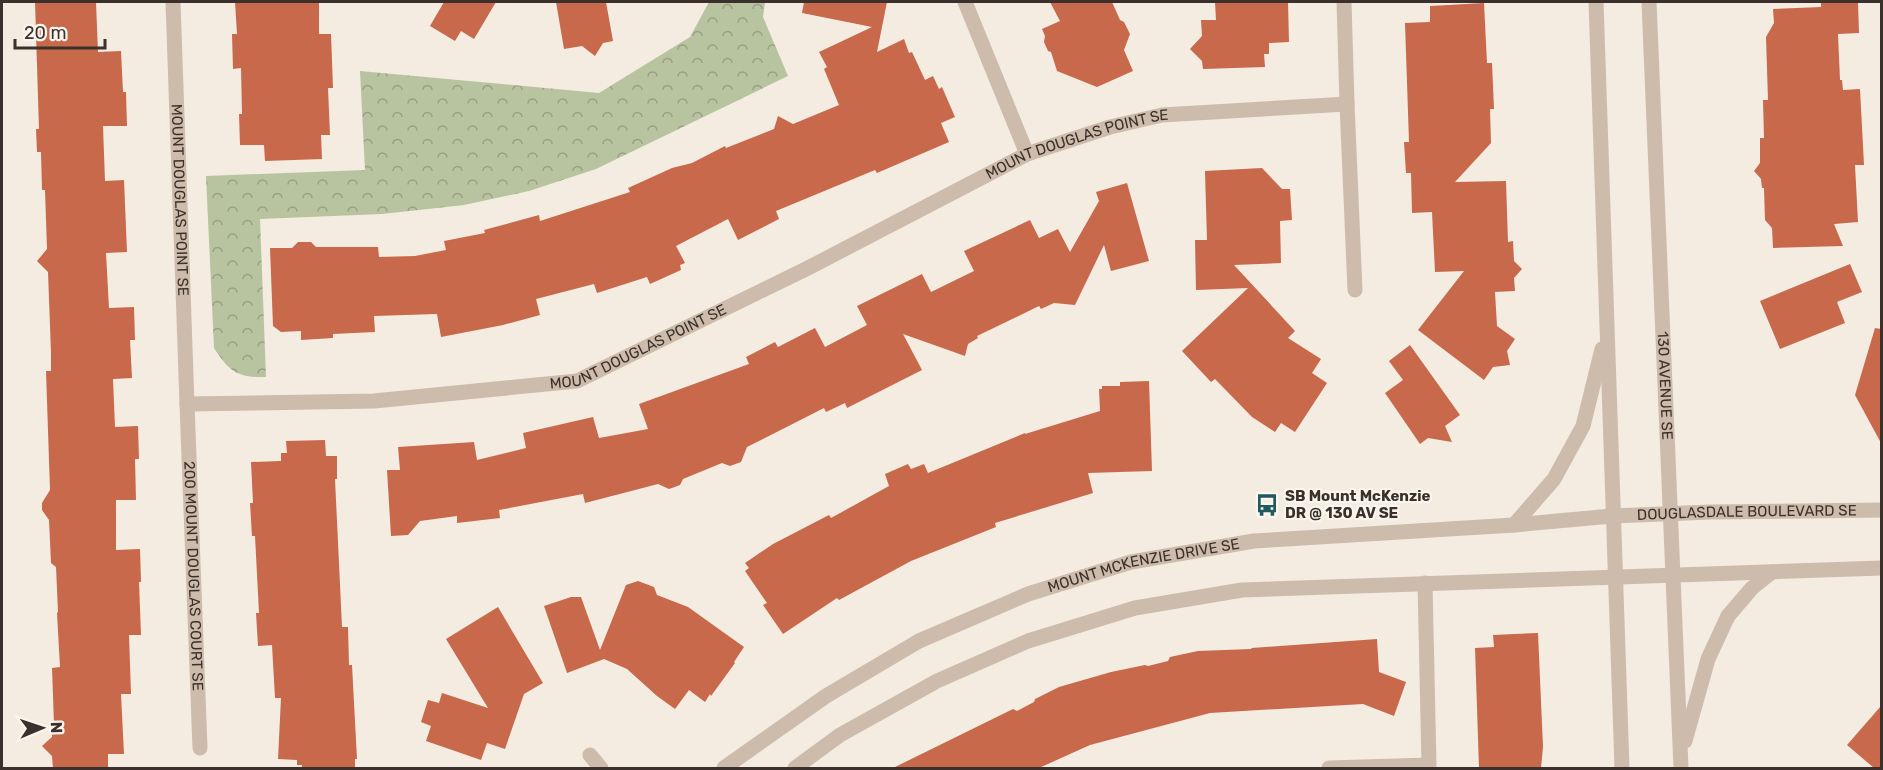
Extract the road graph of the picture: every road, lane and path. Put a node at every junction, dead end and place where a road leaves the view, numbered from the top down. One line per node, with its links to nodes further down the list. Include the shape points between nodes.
1 (173, 2): 10 (street, MOUNT DOUGLAS POINT SE)
2 (965, 2): 7 (street)
3 (1344, 2): 6 (street)
4 (1596, 2): 9 (street)
5 (1649, 2): 12 (street, 130 AVENUE SE)
6 (1347, 104): 7 (street, MOUNT DOUGLAS POINT SE, via 1162,115); 8 (street)
7 (1026, 154): 10 (street, MOUNT DOUGLAS POINT SE, via 808,268 577,381 374,401)
8 (1355, 290)
9 (1608, 329): 13 (street); 14 (street, via 1583,426 1554,479)
10 (187, 404): 20 (street, 200 MOUNT DOUGLAS COURT SE)
11 (1881, 510): 12 (street, DOUGLASDALE BOULEVARD SE)
12 (1670, 513): 13 (street, DOUGLASDALE BOULEVARD SE); 17 (street, 130 AVENUE SE)
13 (1612, 516): 14 (street, MOUNT MCKENZIE DRIVE SE); 18 (street)
14 (1514, 525): 25 (street, MOUNT MCKENZIE DRIVE SE, via 1254,541 1131,562 1028,594 919,641 826,696)
15 (1881, 568): 16 (street)
16 (1772, 572): 17 (street); 22 (street, via 1728,616 1708,659)
17 (1674, 575): 18 (street); 22 (street, 130 AVENUE SE)
18 (1614, 577): 19 (street); 28 (street)
19 (1425, 583): 23 (street); 26 (street, via 1242,590 1135,608 1028,641 937,681 840,735)
20 (200, 748)
21 (590, 755): 24 (street)
22 (1681, 762)
23 (1429, 767): 27 (street)
24 (601, 768)
25 (724, 768)
26 (795, 768)
27 (1329, 768)
28 (1622, 768)

